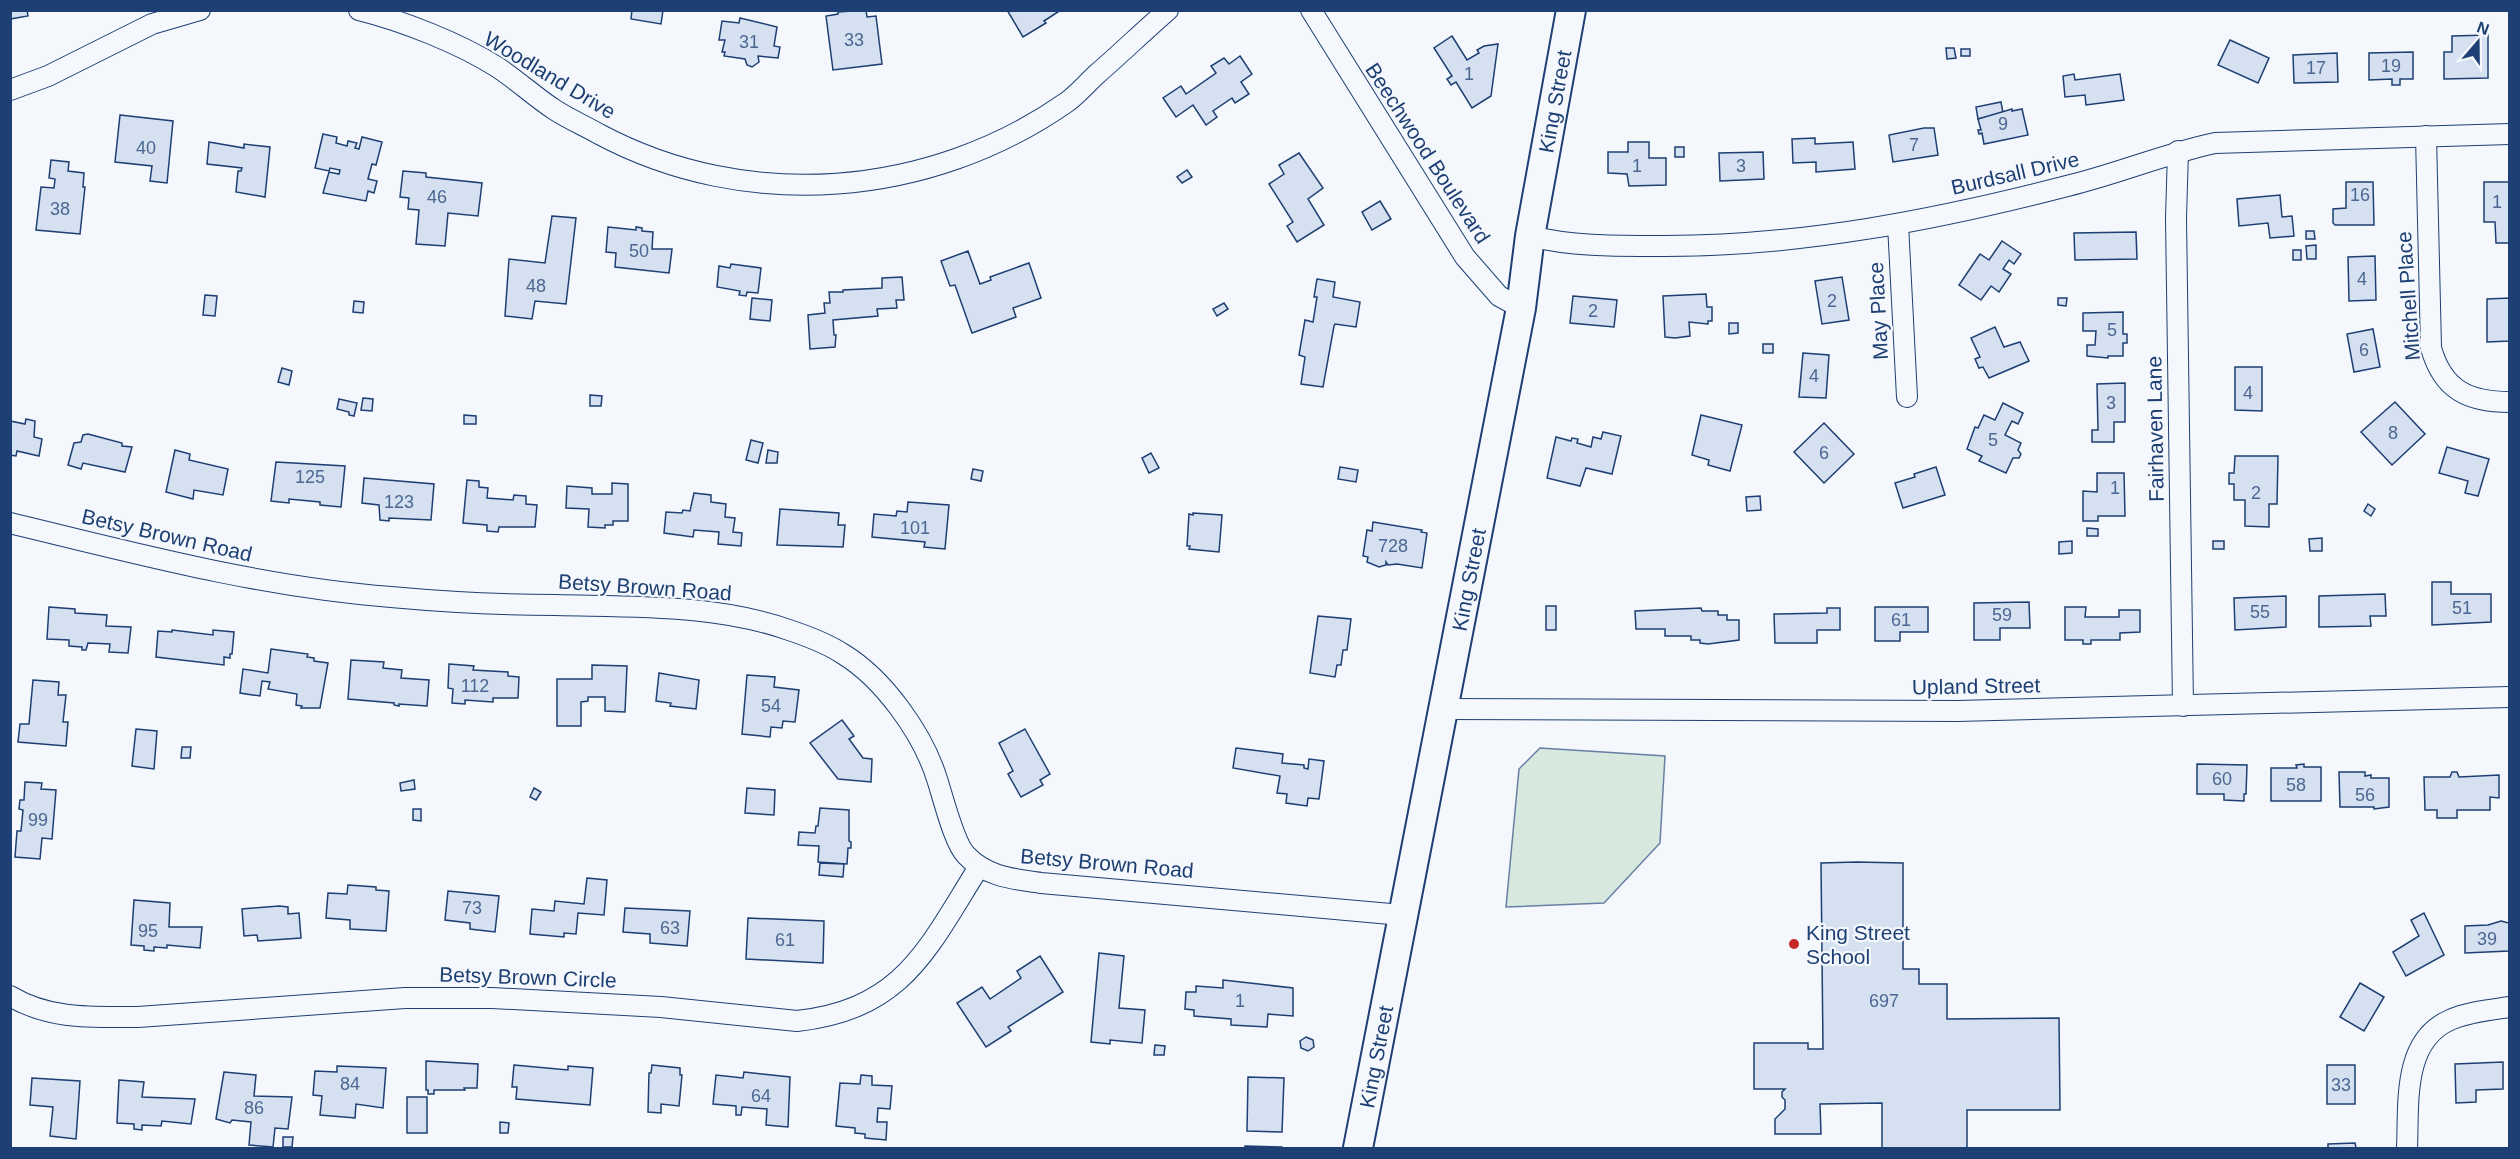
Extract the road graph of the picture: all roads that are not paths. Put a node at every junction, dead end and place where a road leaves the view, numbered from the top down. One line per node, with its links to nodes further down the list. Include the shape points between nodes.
1 (200, 10): 6 (street, via 152,24 48,76)
2 (359, 10): 3 (street, Woodland Drive, via 440,39 496,67 556,111 655,160 761,183 847,184 903,175 947,162 1009,136 1068,101)
3 (1168, 10)
4 (1311, 10): 12 (street, Beechwood Boulevard, via 1465,257 1499,296)
5 (1571, 10): 11 (main road, King Street)
6 (10, 90)
7 (2510, 134): 8 (street, Burdsall Drive)
8 (2426, 136): 9 (street, Burdsall Drive, via 2251,140); 14 (street, Mitchell Place, via 2431,348 2437,369 2460,392 2484,402)
9 (2178, 151): 10 (street, Burdsall Drive, via 2069,186); 17 (street, Fairhaven Lane)
10 (1898, 224): 11 (street, Burdsall Drive, via 1726,246 1594,246); 13 (street, May Place)
11 (1530, 236): 12 (main road, King Street)
12 (1521, 308): 18 (main road, King Street)
13 (1907, 397)
14 (2510, 402)
15 (10, 523): 19 (street, Betsy Brown Road, via 241,578 306,587 490,604 691,610 741,617 788,630 841,652 861,667 895,704 930,758 964,853)
16 (2510, 697): 17 (street, Upland Street)
17 (2183, 706): 18 (street, Upland Street, via 1957,711)
18 (1443, 710): 20 (main road, King Street)
19 (979, 867): 20 (street, Betsy Brown Road, via 999,877 1041,883); 21 (street, Betsy Brown Circle, via 920,959 901,980 852,1010 796,1021 661,1007 492,998 95,1017 49,1012)
20 (1402, 915): 23 (main road, King Street)
21 (10, 996)
22 (2510, 1008): 24 (street, via 2450,1020 2423,1041 2415,1058 2409,1091)
23 (1358, 1149)
24 (2407, 1149)

